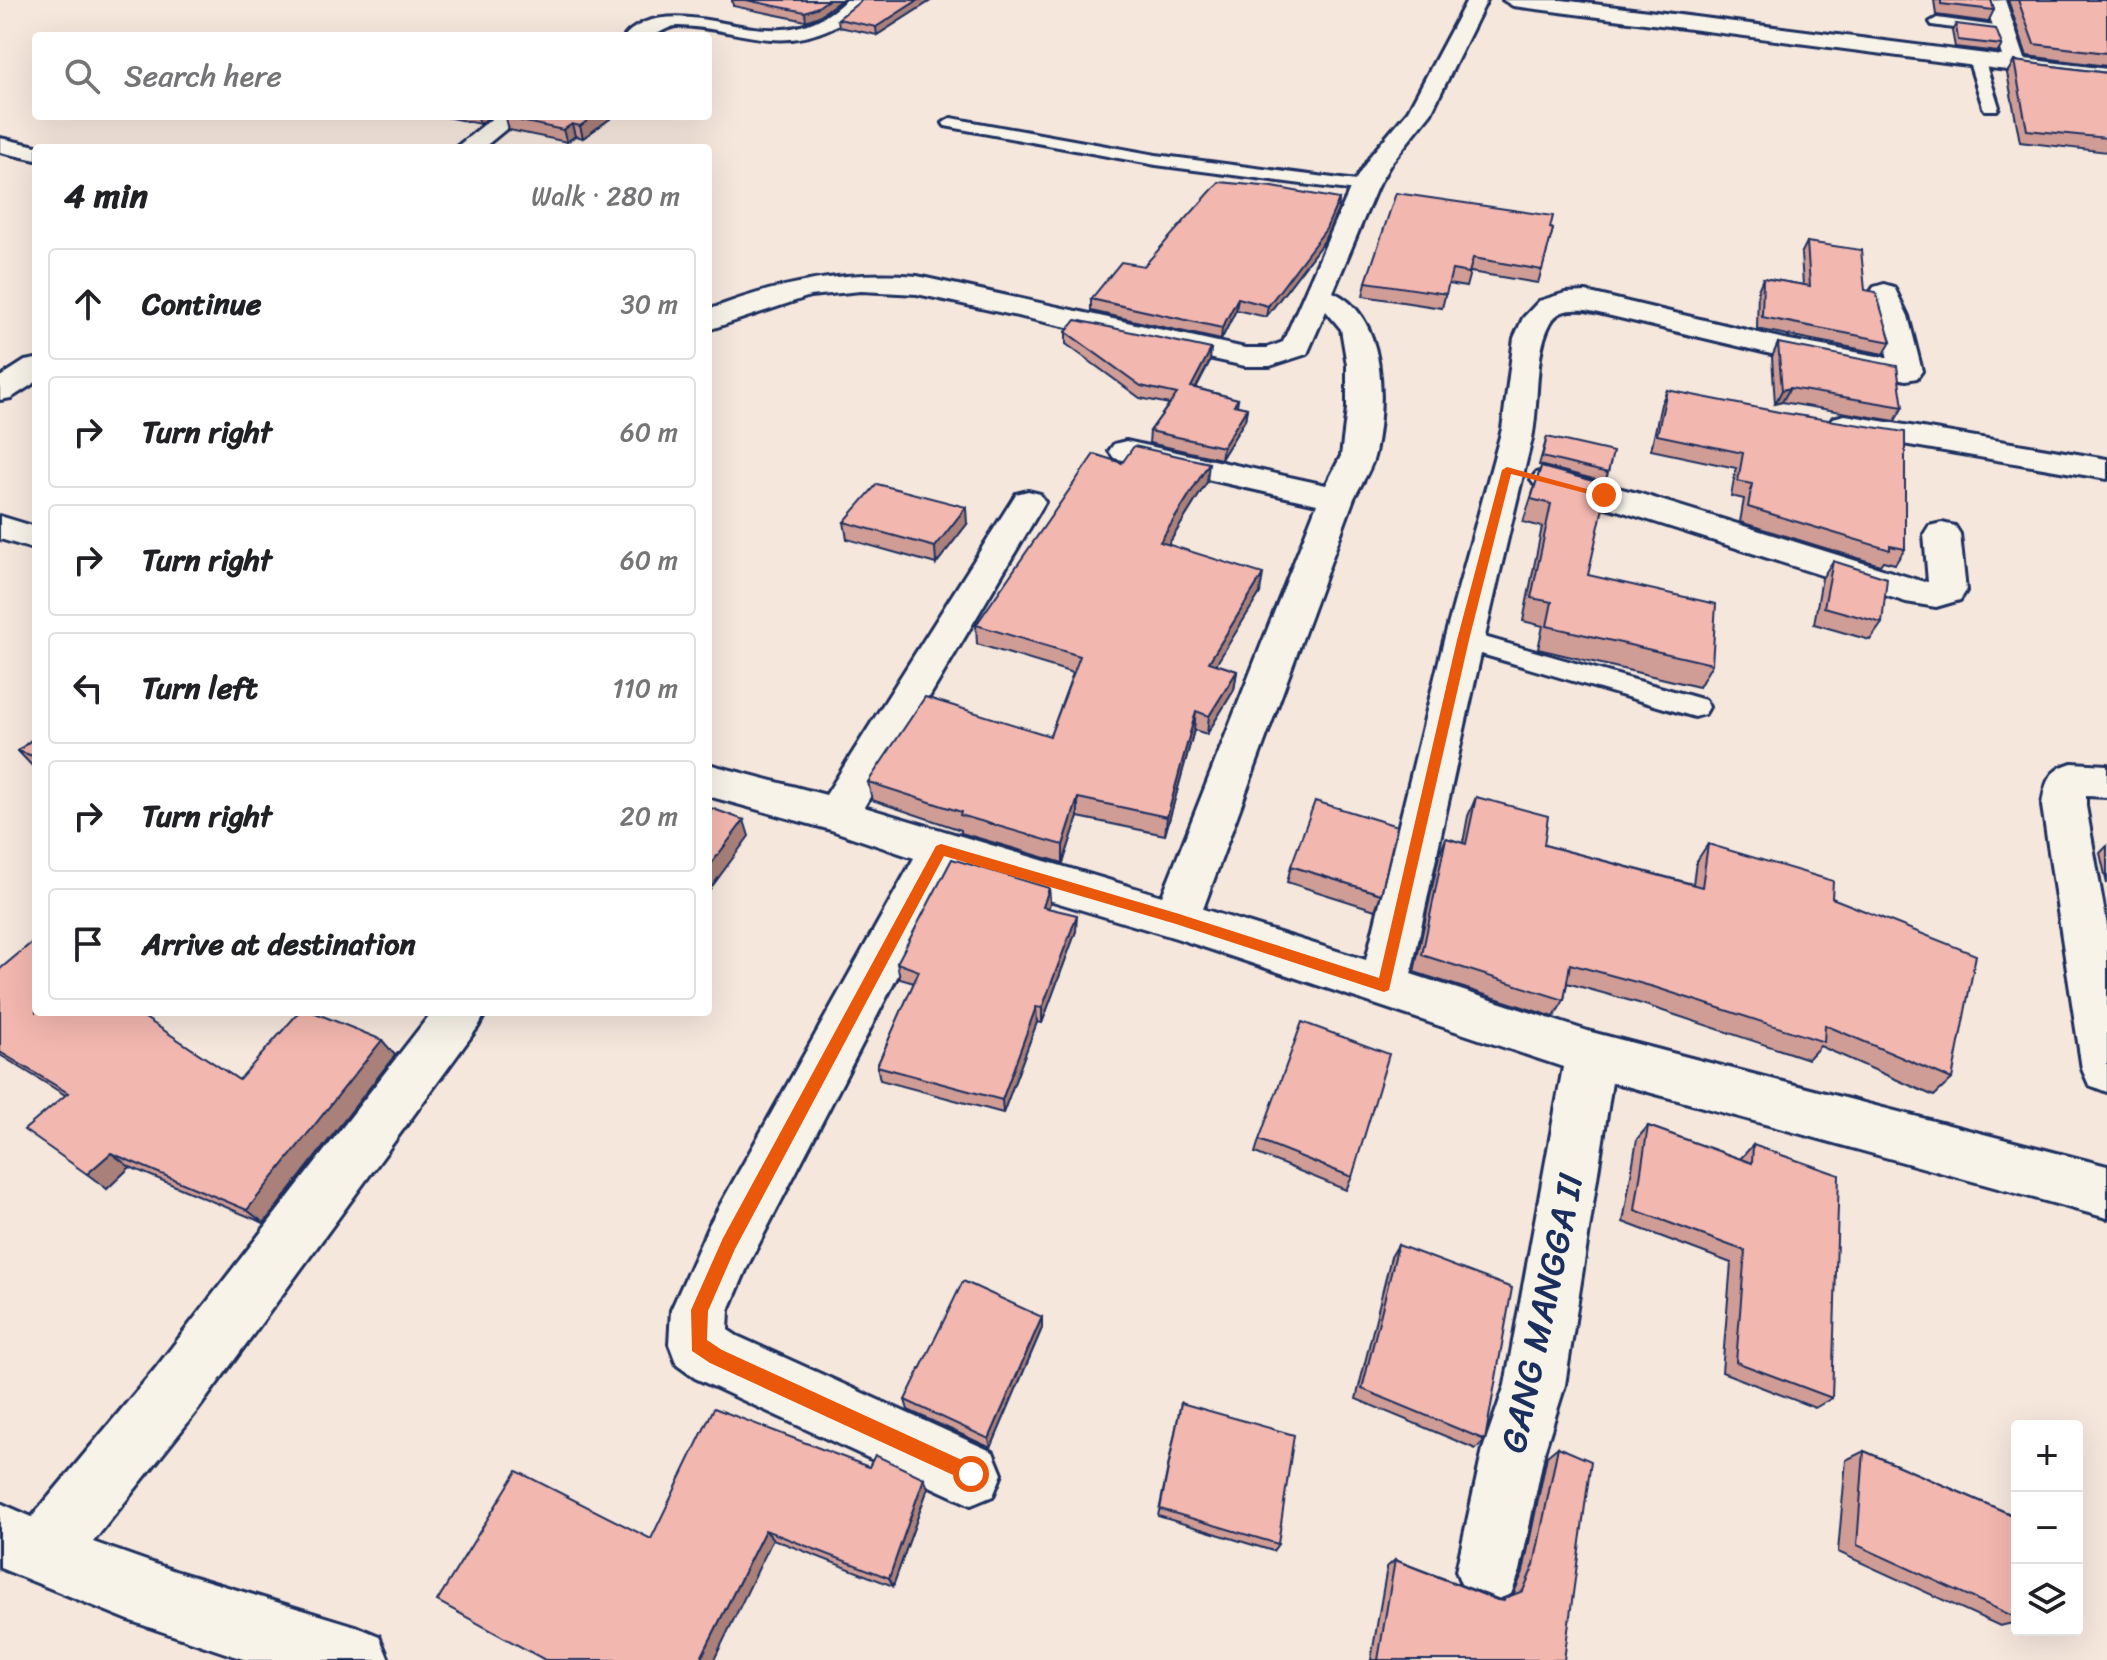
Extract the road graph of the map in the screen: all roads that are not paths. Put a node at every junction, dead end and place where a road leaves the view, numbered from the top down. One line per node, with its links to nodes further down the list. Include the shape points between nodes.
1 (856, 0): 7 (street, via 815,30 797,35 676,19)
2 (1477, 0): 17 (street, via 1419,113)
3 (1513, 0): 8 (street)
4 (1995, 1): 6 (street)
5 (1937, 22): 6 (lane)
6 (2005, 31): 9 (street)
7 (643, 32)
8 (1976, 59): 9 (street); 11 (lane)
9 (2016, 64): 10 (street)
10 (2107, 76)
11 (1991, 107)
12 (505, 120): 14 (street)
13 (951, 123): 17 (lane, via 1156,160)
14 (472, 144)
15 (0, 145): 16 (street)
16 (32, 152)
17 (1364, 187): 19 (street)
18 (1884, 293): 24 (street)
19 (1317, 296): 20 (street, via 1296,348 1270,357 1245,357 875,280 763,297); 29 (street, via 1349,318 1362,365 1358,456)
20 (712, 319)
21 (32, 371): 22 (street)
22 (0, 391): 23 (street)
23 (32, 399)
24 (1912, 404): 25 (street); 27 (street); 28 (street, via 1784,348 1566,300 1552,303 1529,338 1518,429)
25 (1812, 420)
26 (1126, 451): 29 (street)
27 (2107, 469)
28 (1507, 470): 31 (street, via 1629,502 1919,593 1947,591); 32 (street)
29 (1337, 498): 38 (street)
30 (1028, 502): 36 (street)
31 (1942, 534)
32 (1463, 640): 33 (lane); 39 (street)
33 (1695, 707)
34 (712, 781): 36 (street)
35 (2107, 781): 42 (street, via 2072,779 2066,785 2064,806)
36 (837, 815): 37 (street)
37 (941, 850): 38 (street); 44 (street, via 729,1244 700,1310 698,1344)
38 (1176, 919): 39 (street)
39 (1384, 986): 41 (street)
40 (458, 1016): 45 (street, via 176,1390)
41 (1591, 1054): 43 (street); 46 (street, GANG MANGGA II, via 1535,1385 1514,1449)
42 (2107, 1069)
43 (2107, 1192)
44 (971, 1474)
45 (21, 1545): 47 (street)
46 (1488, 1571)
47 (355, 1660)

